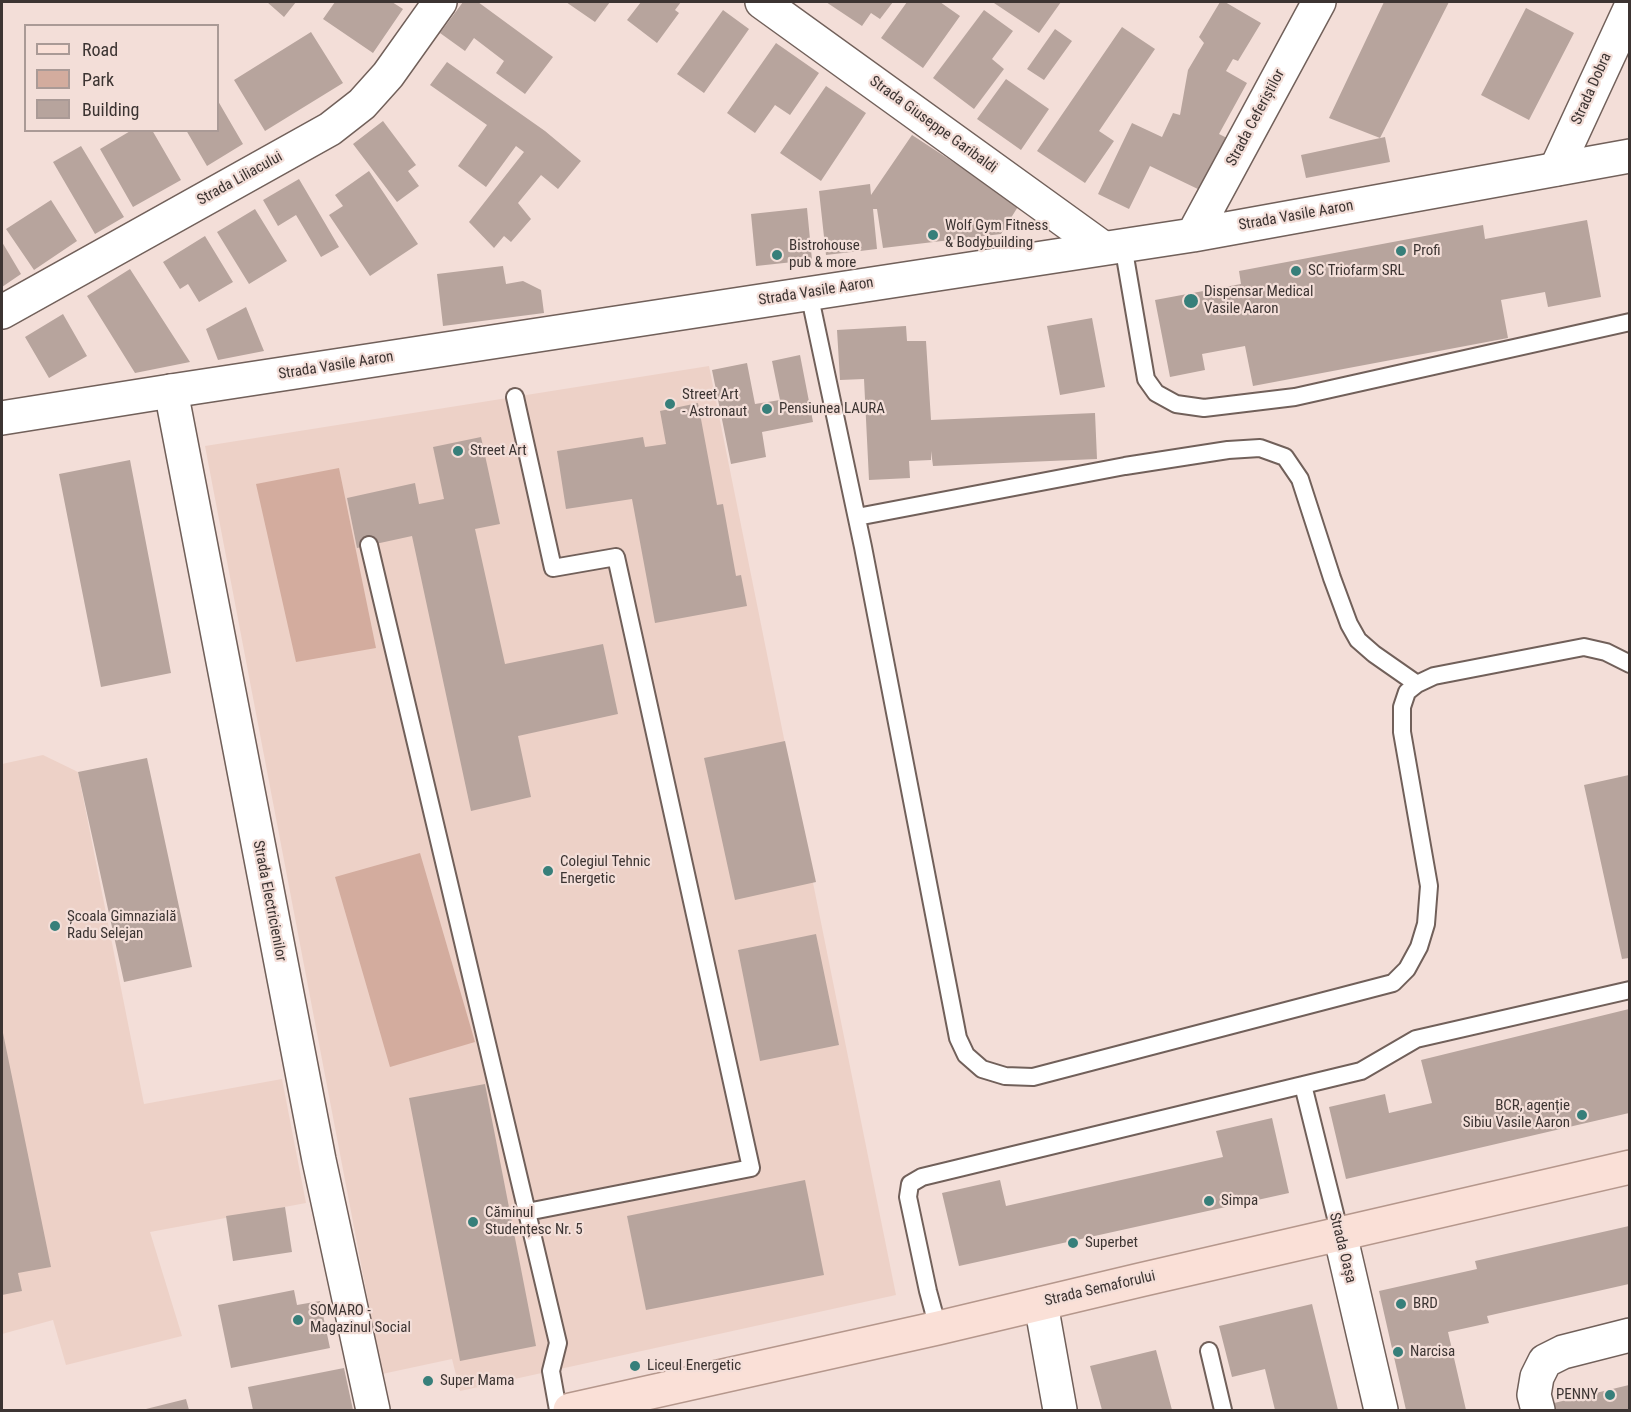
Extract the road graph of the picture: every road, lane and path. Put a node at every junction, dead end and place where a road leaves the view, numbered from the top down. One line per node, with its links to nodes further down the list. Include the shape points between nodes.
1 (440, 2): 10 (street, Strada Liliacului, via 388,75 362,104 330,129)
2 (762, 2): 8 (street, Strada Giuseppe Garibaldi)
3 (1319, 2): 7 (street, Strada Ceferiștilor)
4 (1629, 9): 6 (street, Strada Dobra)
5 (1629, 157): 6 (street, Strada Vasile Aaron)
6 (1556, 169): 7 (street, Strada Vasile Aaron)
7 (1193, 235): 8 (street, Strada Vasile Aaron)
8 (1113, 247): 9 (street, Strada Vasile Aaron); 11 (lane, via 1146,379 1156,393 1176,404 1204,408 1295,397)
9 (809, 293): 12 (street, Strada Vasile Aaron); 15 (lane)
10 (2, 312)
11 (1629, 322)
12 (171, 391): 14 (street, Strada Vasile Aaron); 28 (street, Strada Electricienilor, via 319,1160)
13 (515, 397): 22 (lane, via 553,568 616,557 751,1168)
14 (2, 418)
15 (857, 517): 18 (lane, via 1125,466 1260,448 1285,457 1300,478 1342,606 1358,640); 18 (lane, via 958,1038 966,1055 982,1069 998,1074 1033,1077 1393,983 1407,969 1426,924 1429,886 1402,732 1402,707 1407,692)
16 (369, 546): 22 (lane)
17 (1629, 664): 18 (lane, via 1606,652 1584,647 1434,676)
18 (1417, 684)
19 (1629, 990): 20 (lane, via 1416,1039 1361,1071)
20 (1303, 1085): 23 (lane, Strada Oașa); 25 (lane, via 922,1177 910,1184 908,1197)
21 (1629, 1167): 23 (main road, Strada Semaforului)
22 (527, 1212): 29 (lane, via 558,1343 551,1371)
23 (1340, 1234): 24 (main road, Strada Semaforului); 33 (street, Strada Oașa)
24 (1041, 1304): 25 (main road, Strada Semaforului); 31 (street)
25 (938, 1328): 30 (main road, Strada Semaforului)
26 (1629, 1335): 34 (street, via 1563,1352 1545,1362 1534,1395)
27 (1209, 1351): 32 (lane)
28 (373, 1410)
29 (558, 1410)
30 (570, 1410)
31 (1059, 1410)
32 (1223, 1410)
33 (1381, 1410)
34 (1538, 1410)

